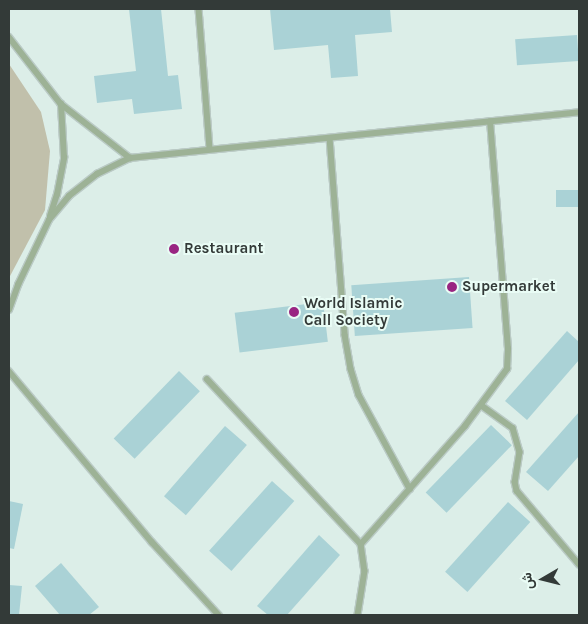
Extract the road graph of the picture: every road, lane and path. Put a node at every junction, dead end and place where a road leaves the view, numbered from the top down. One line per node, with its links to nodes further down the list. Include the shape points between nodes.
1 (199, 9): 7 (lane)
2 (9, 36): 3 (lane)
3 (61, 104): 8 (lane); 9 (lane, via 64,158)
4 (579, 112): 5 (lane)
5 (490, 122): 6 (lane); 13 (lane, via 508,362 507,369)
6 (330, 138): 7 (lane); 14 (lane, via 345,335 351,369 359,395)
7 (210, 149): 8 (lane)
8 (130, 158): 9 (lane, via 97,174 70,196)
9 (49, 220): 10 (lane)
10 (9, 310)
11 (9, 371): 17 (lane, via 152,542)
12 (207, 378): 15 (lane)
13 (481, 405): 14 (lane); 16 (lane, via 513,428 520,452 515,482 517,492)
14 (410, 489): 15 (lane)
15 (361, 544): 18 (lane, via 365,571)
16 (579, 564)
17 (219, 615)
18 (358, 615)

